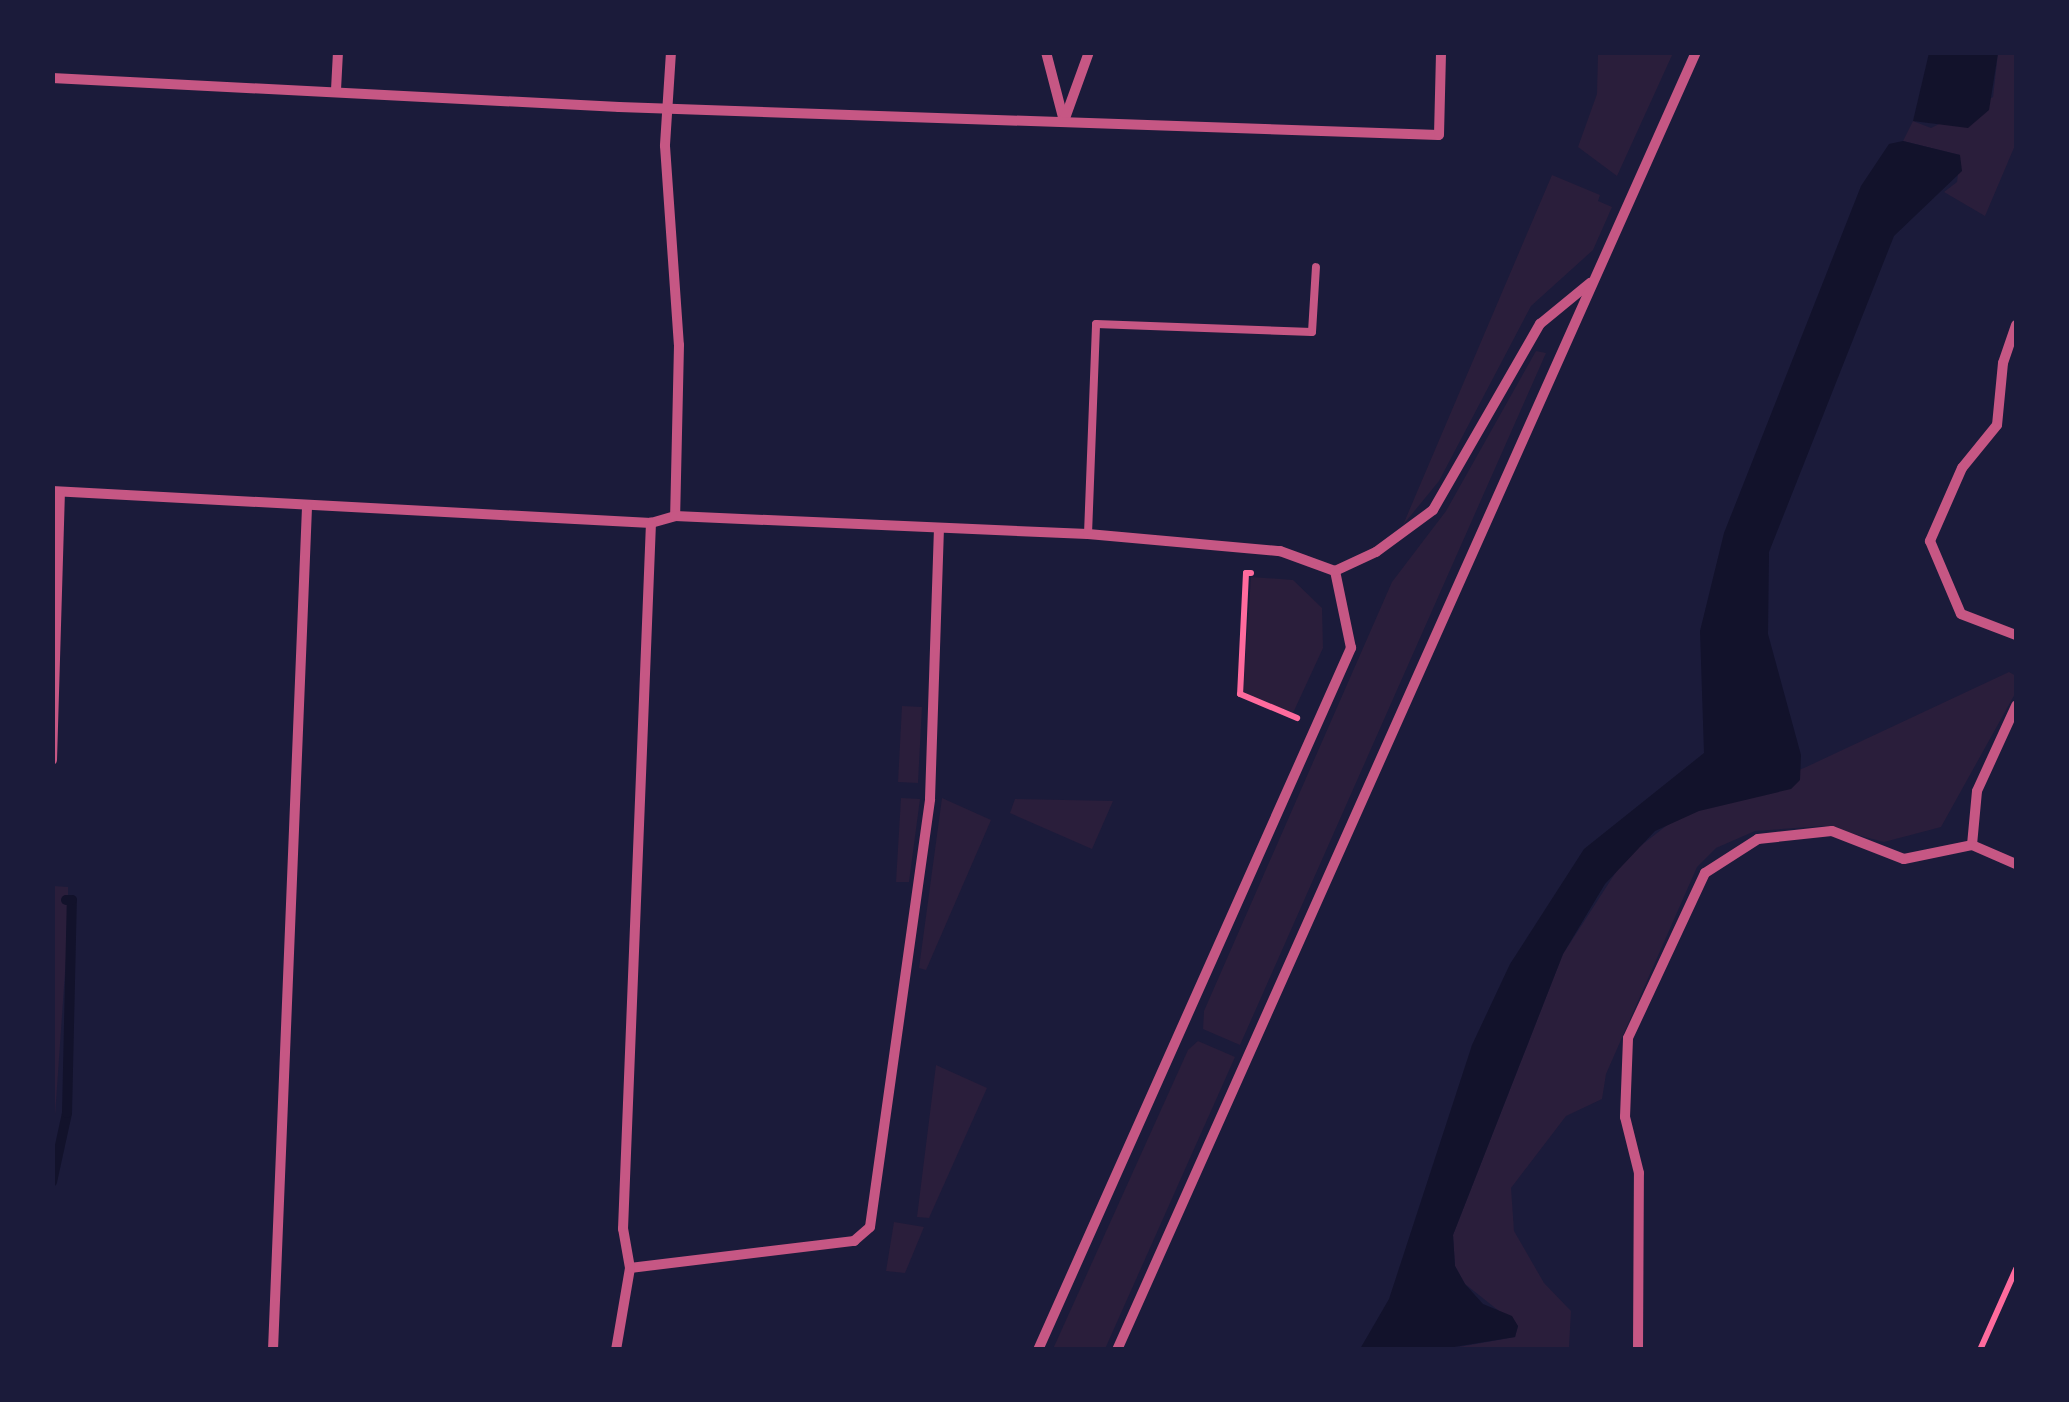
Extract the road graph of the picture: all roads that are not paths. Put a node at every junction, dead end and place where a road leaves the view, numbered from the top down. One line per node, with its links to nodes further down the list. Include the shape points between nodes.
1 (338, 52): 8 (street)
2 (671, 52): 9 (street)
3 (1046, 52): 10 (street)
4 (1089, 52): 10 (street)
5 (1441, 52): 10 (street, via 1439,135)
6 (1696, 52): 12 (street)
7 (52, 78): 8 (street)
8 (336, 90): 9 (street, via 619,107)
9 (670, 104): 10 (street); 16 (street, via 666,146 679,345)
10 (1064, 121)
11 (1316, 267): 19 (lane, via 1312,332 1096,324)
12 (1595, 280): 20 (street, via 1540,324 1433,510 1376,552); 30 (street)
13 (2016, 325): 21 (street, via 2003,362 1997,425 1962,468 1930,541 1961,614)
14 (56, 491): 15 (street); 23 (street)
15 (307, 506): 17 (street); 27 (street)
16 (676, 516): 17 (street); 18 (street)
17 (651, 523): 26 (street, via 623,1228)
18 (939, 528): 19 (street); 26 (street, via 930,799 870,1227 854,1241)
19 (1088, 534): 20 (street, via 1260,550)
20 (1336, 571): 29 (street, via 1351,648)
21 (2016, 634)
22 (2016, 706): 24 (street, via 1977,791)
23 (52, 760)
24 (1972, 846): 25 (street); 31 (street, via 1904,859 1832,831 1758,839 1723,857 1695,888 1628,1038 1625,1117 1639,1173)
25 (2016, 864)
26 (630, 1268): 28 (street)
27 (273, 1350)
28 (616, 1350)
29 (1038, 1350)
30 (1116, 1350)
31 (1638, 1350)

